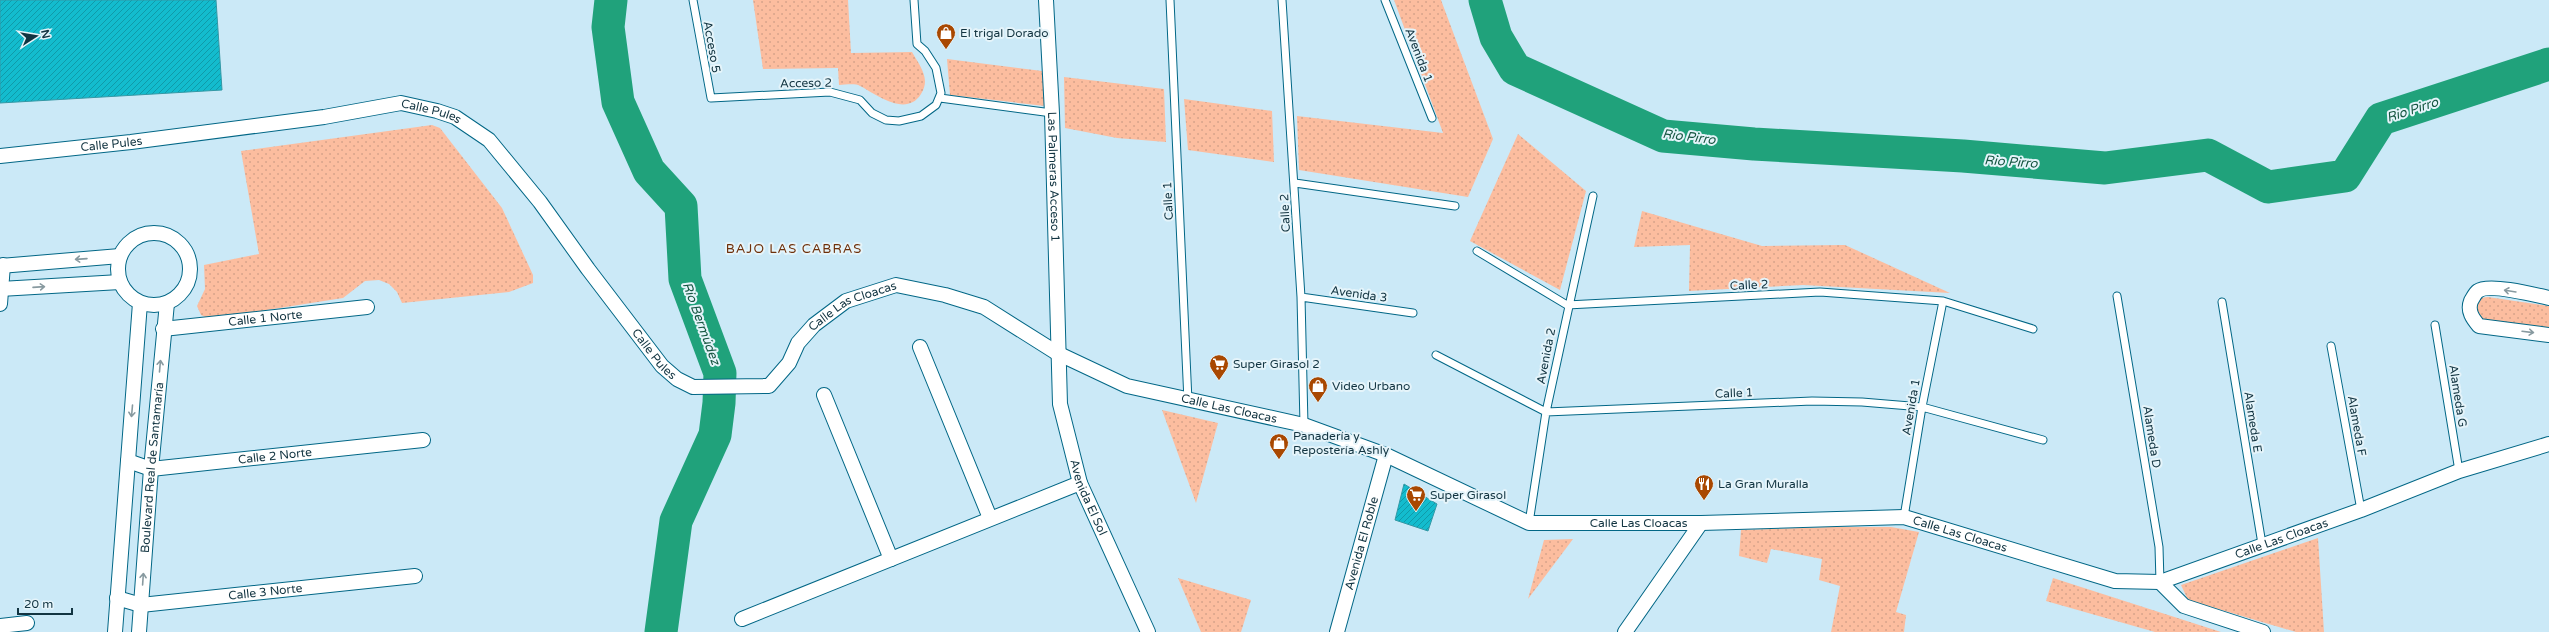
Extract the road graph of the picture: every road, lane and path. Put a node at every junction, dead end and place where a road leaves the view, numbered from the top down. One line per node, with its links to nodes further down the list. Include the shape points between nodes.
1 (693, 0): 7 (lane, Acceso 5)
2 (914, 0): 8 (lane, via 917,44 936,68)
3 (1046, 0): 9 (street, Las Palmeras Acceso 1)
4 (1170, 0): 41 (lane, Calle 1)
5 (1282, 0): 12 (lane, Calle 2)
6 (1386, 0): 10 (lane, Avenida 1)
7 (710, 98): 8 (lane, Acceso 2, via 830,92 860,100 872,113 886,120 899,121 922,116 936,105)
8 (940, 98): 9 (lane)
9 (1052, 113): 37 (street, Las Palmeras Acceso 1)
10 (1432, 118)
11 (0, 156): 39 (street, Calle Pules, via 324,117 401,103 455,117 489,140 540,202 662,366 677,379 693,387)
12 (1295, 183): 14 (lane); 21 (lane, Calle 2)
13 (1593, 196): 28 (lane, Avenida 2)
14 (1455, 206)
15 (1477, 251): 28 (lane)
16 (120, 256): 17 (street, one-way to 17); 18 (street); 26 (street, via 130,242 146,234 158,233 169,236 179,243 190,264 189,276 185,287)
17 (1, 266): 19 (street)
18 (120, 282): 19 (street, one-way to 18); 25 (street)
19 (0, 289): 27 (street)
20 (2117, 296): 61 (lane, Alameda D, via 2159,547)
21 (1301, 297): 30 (lane, Avenida 3); 44 (lane, Calle 2)
22 (2549, 298): 34 (street, one-way to 34, via 2489,288 2479,290 2470,302 2470,312 2479,326)
23 (1943, 302): 28 (lane, Calle 2, via 1820,292); 33 (lane, Calle 2); 42 (lane, Avenida 1)
24 (2222, 302): 58 (lane, Alameda E)
25 (140, 303): 26 (street); 49 (street, Boulevard Real de Santamaría, one-way to 49)
26 (167, 303): 32 (street, Boulevard Real de Santamaría)
27 (0, 304)
28 (1567, 305): 43 (lane, Avenida 2)
29 (368, 307): 32 (street, Calle 1 Norte)
30 (1413, 313)
31 (2435, 325): 51 (lane, Alameda G)
32 (163, 329): 50 (street, Boulevard Real de Santamaría, one-way to 32)
33 (2033, 329)
34 (2549, 335)
35 (2331, 346): 53 (lane, Alameda F)
36 (920, 347): 55 (street)
37 (1057, 353): 39 (street, Calle Las Cloacas, via 984,307 945,294 896,285 846,301 814,325 798,344 780,375 769,386); 41 (street, Calle Las Cloacas, via 1127,386); 52 (street, Avenida El Sol, via 1060,404)
38 (1436, 355): 43 (lane, Calle 1)
39 (753, 387)
40 (824, 395): 59 (street)
41 (1188, 401): 44 (street, Calle Las Cloacas)
42 (1922, 407): 43 (lane, Calle 1, via 1812,401); 46 (lane, Calle 1); 54 (lane, Avenida 1)
43 (1546, 412): 56 (lane, Avenida 2)
44 (1304, 425): 48 (street, Calle Las Cloacas)
45 (423, 440): 50 (street, Calle 2 Norte)
46 (2043, 440)
47 (2549, 444): 51 (street, Calle Las Cloacas)
48 (1386, 455): 56 (street, Calle Las Cloacas); 70 (street, Avenida El Roble)
49 (128, 461): 50 (street, Calle 2 Norte); 62 (street, Boulevard Real de Santamaría)
50 (151, 469): 63 (street, Boulevard Real de Santamaría, one-way to 50)
51 (2459, 471): 53 (street, Calle Las Cloacas)
52 (1080, 483): 55 (street); 69 (street, Avenida El Sol)
53 (2361, 510): 58 (street, Calle Las Cloacas)
54 (1904, 517): 57 (street, Calle Las Cloacas); 61 (street, Calle Las Cloacas, via 2115,581)
55 (990, 518): 59 (street)
56 (1529, 523): 57 (street, Calle Las Cloacas)
57 (1701, 524): 71 (street)
58 (2262, 544): 61 (street, Calle Las Cloacas)
59 (891, 559): 64 (street)
60 (415, 576): 63 (street, Calle 3 Norte)
61 (2160, 582): 72 (street, via 2184,606)
62 (118, 598): 63 (street, Calle 3 Norte); 67 (street, Boulevard Real de Santamaría)
63 (141, 605): 68 (street, Boulevard Real de Santamaría)
64 (742, 619)
65 (27, 623): 66 (street)
66 (0, 626)
67 (115, 632)
68 (139, 632)
69 (1148, 632)
70 (1336, 632)
71 (1625, 632)
72 (2263, 632)

